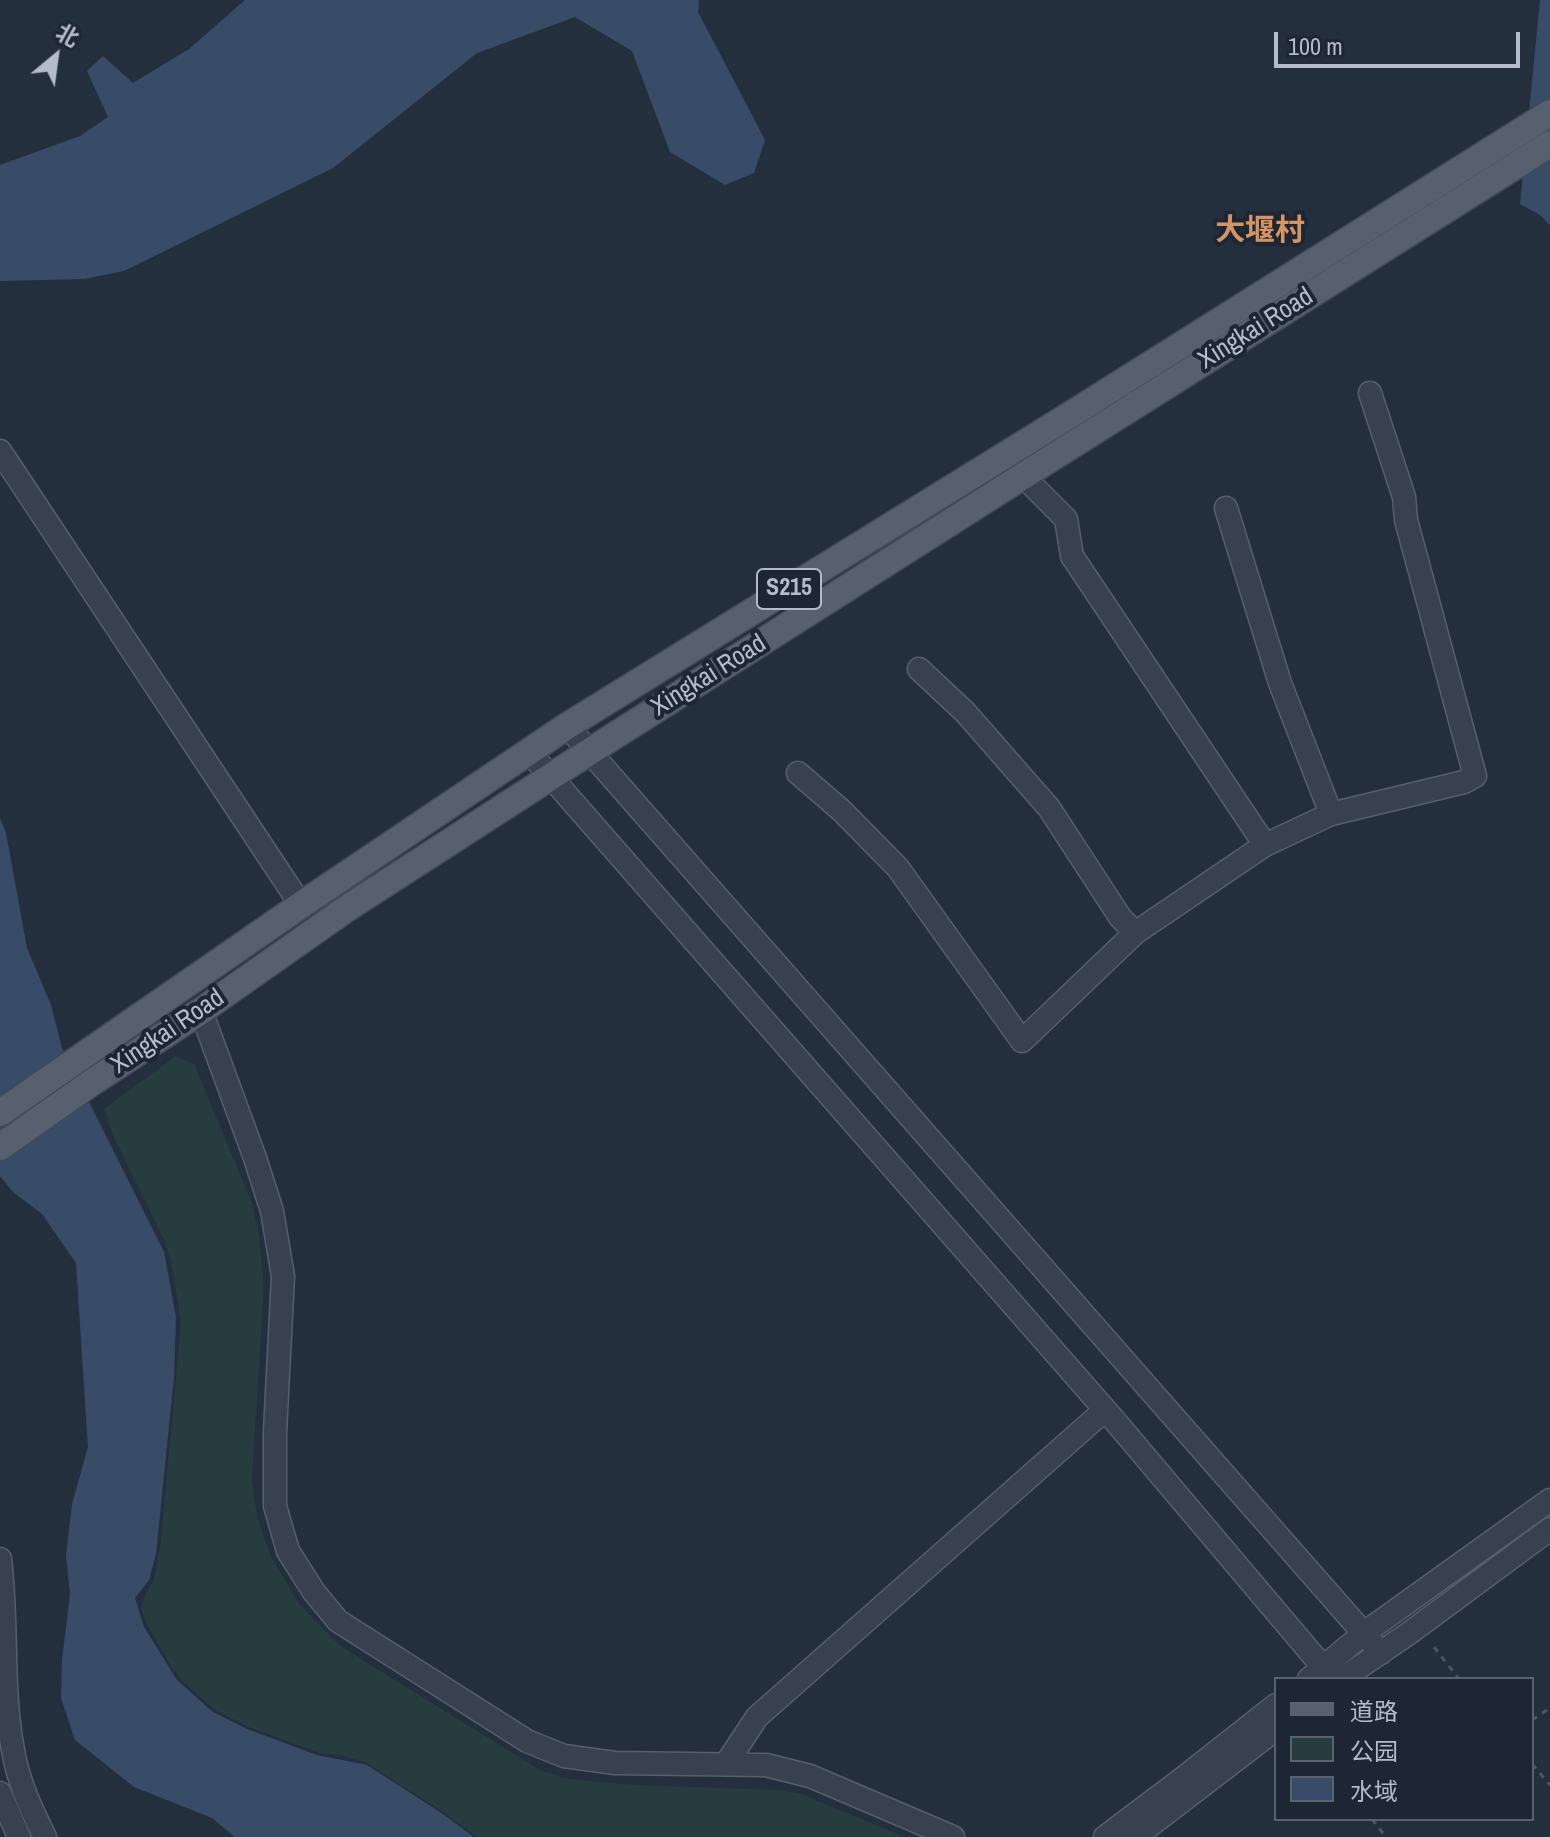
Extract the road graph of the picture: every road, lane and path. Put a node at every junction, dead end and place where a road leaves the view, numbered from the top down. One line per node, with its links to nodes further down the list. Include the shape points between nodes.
1 (1550, 113): 8 (main road, Xingkai Road / S215)
2 (1550, 144): 5 (main road, Xingkai Road / S215)
3 (1370, 393): 13 (street, via 1404,497 1475,776)
4 (0, 451): 15 (street)
5 (1023, 476): 10 (main road, Xingkai Road / S215); 14 (street, via 1066,519 1072,556)
6 (1226, 508): 13 (street, via 1280,683)
7 (919, 669): 16 (street, via 965,712 1049,808)
8 (567, 726): 9 (main road, Xingkai Road / S215); 10 (street)
9 (529, 752): 12 (street); 15 (main road, Xingkai Road / S215)
10 (589, 752): 12 (main road, Xingkai Road / S215); 25 (street)
11 (798, 773): 16 (street, via 898,868 1022,1041)
12 (552, 777): 17 (main road, Xingkai Road / S215, via 349,907); 21 (street)
13 (1331, 814): 14 (street)
14 (1265, 845): 16 (street)
15 (301, 905): 18 (main road, Xingkai Road / S215)
16 (1135, 933)
17 (201, 1011): 18 (main road, Xingkai Road / S215); 32 (street, via 272,1211 283,1276 275,1506 288,1551 314,1592 338,1621 527,1741 564,1756 615,1763)
18 (87, 1070): 19 (main road, Xingkai Road / S215); 20 (main road, Xingkai Road / S215)
19 (0, 1113)
20 (0, 1147)
21 (1105, 1410): 28 (street); 32 (street, via 757,1717)
22 (1550, 1500): 25 (street)
23 (1550, 1529): 27 (street)
24 (0, 1559): 38 (street, via 13,1751 27,1801)
25 (1363, 1634): 27 (street); 28 (street)
26 (1434, 1647): 29 (path)
27 (1381, 1653): 28 (street)
28 (1327, 1676)
29 (1457, 1677)
30 (1274, 1707): 40 (street)
31 (1274, 1731): 41 (street)
32 (726, 1764): 39 (street, via 766,1765 810,1776)
33 (1534, 1766): 34 (path)
34 (1550, 1785)
35 (0, 1793): 37 (street)
36 (1374, 1821): 42 (path)
37 (19, 1837)
38 (45, 1837)
39 (953, 1837)
40 (1105, 1837)
41 (1135, 1837)
42 (1386, 1837)

